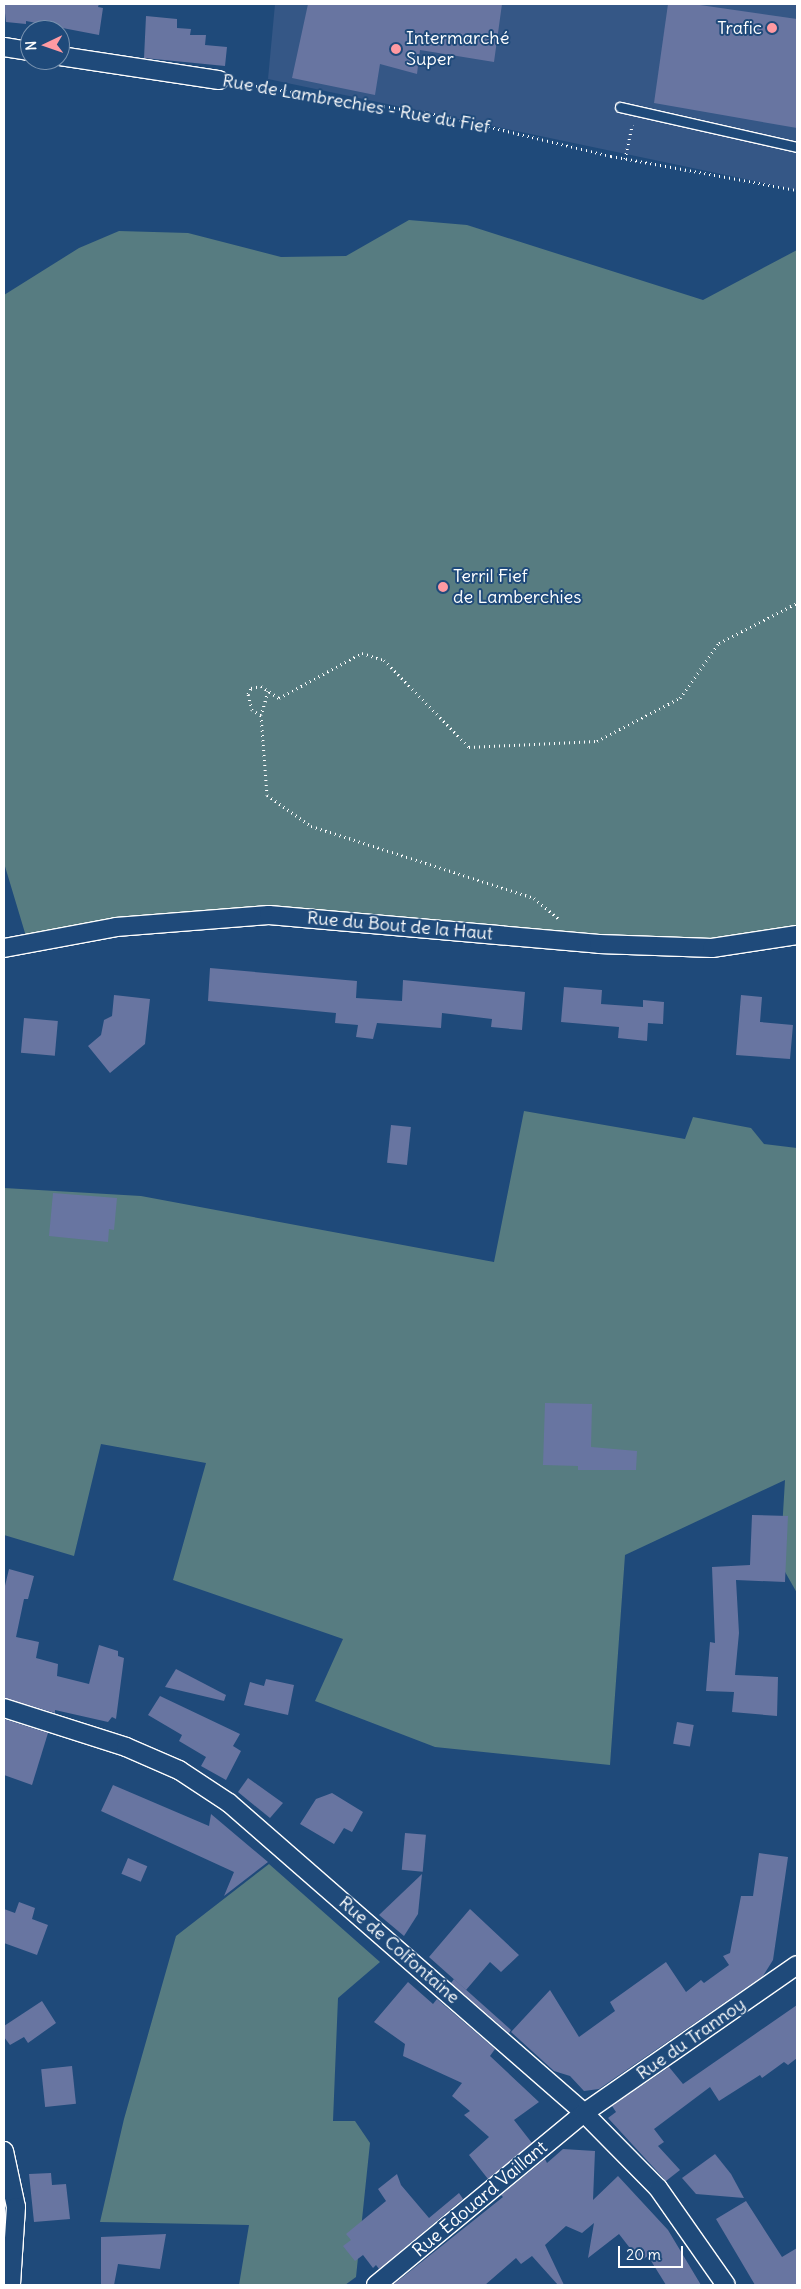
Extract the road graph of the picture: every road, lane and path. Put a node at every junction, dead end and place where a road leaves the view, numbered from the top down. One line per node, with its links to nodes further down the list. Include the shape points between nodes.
1 (4, 47): 2 (street)
2 (20, 49)
3 (70, 58): 4 (street, Rue de Lambrechies - Rue du Fief)
4 (220, 80): 8 (path, Rue de Lambrechies - Rue du Fief, via 440,115)
5 (620, 107): 6 (lane)
6 (636, 110): 7 (lane); 8 (path)
7 (797, 147)
8 (625, 159): 9 (path, Rue de Lambrechies - Rue du Fief)
9 (797, 190)
10 (797, 603): 11 (path, via 719,643 680,698 597,741 469,747 384,660 362,653 279,698)
11 (268, 692): 12 (path); 12 (path, via 261,686 251,688 248,694 252,710)
12 (261, 715): 13 (path, via 267,795 311,826 534,898)
13 (545, 907)
14 (797, 935): 15 (street, Rue du Bout de la Haut, via 712,948 637,945 269,915 116,927)
15 (4, 948)
16 (4, 1708): 18 (street, Rue de Colfontaine, via 126,1748 178,1770 229,1803)
17 (797, 1965): 18 (street, Rue du Trannoy)
18 (584, 2113): 21 (street, Rue Edouard Vaillant); 22 (street, Rue de Colfontaine, via 658,2188)
19 (4, 2151): 20 (street, via 16,2207)
20 (11, 2285)
21 (376, 2285)
22 (726, 2285)

